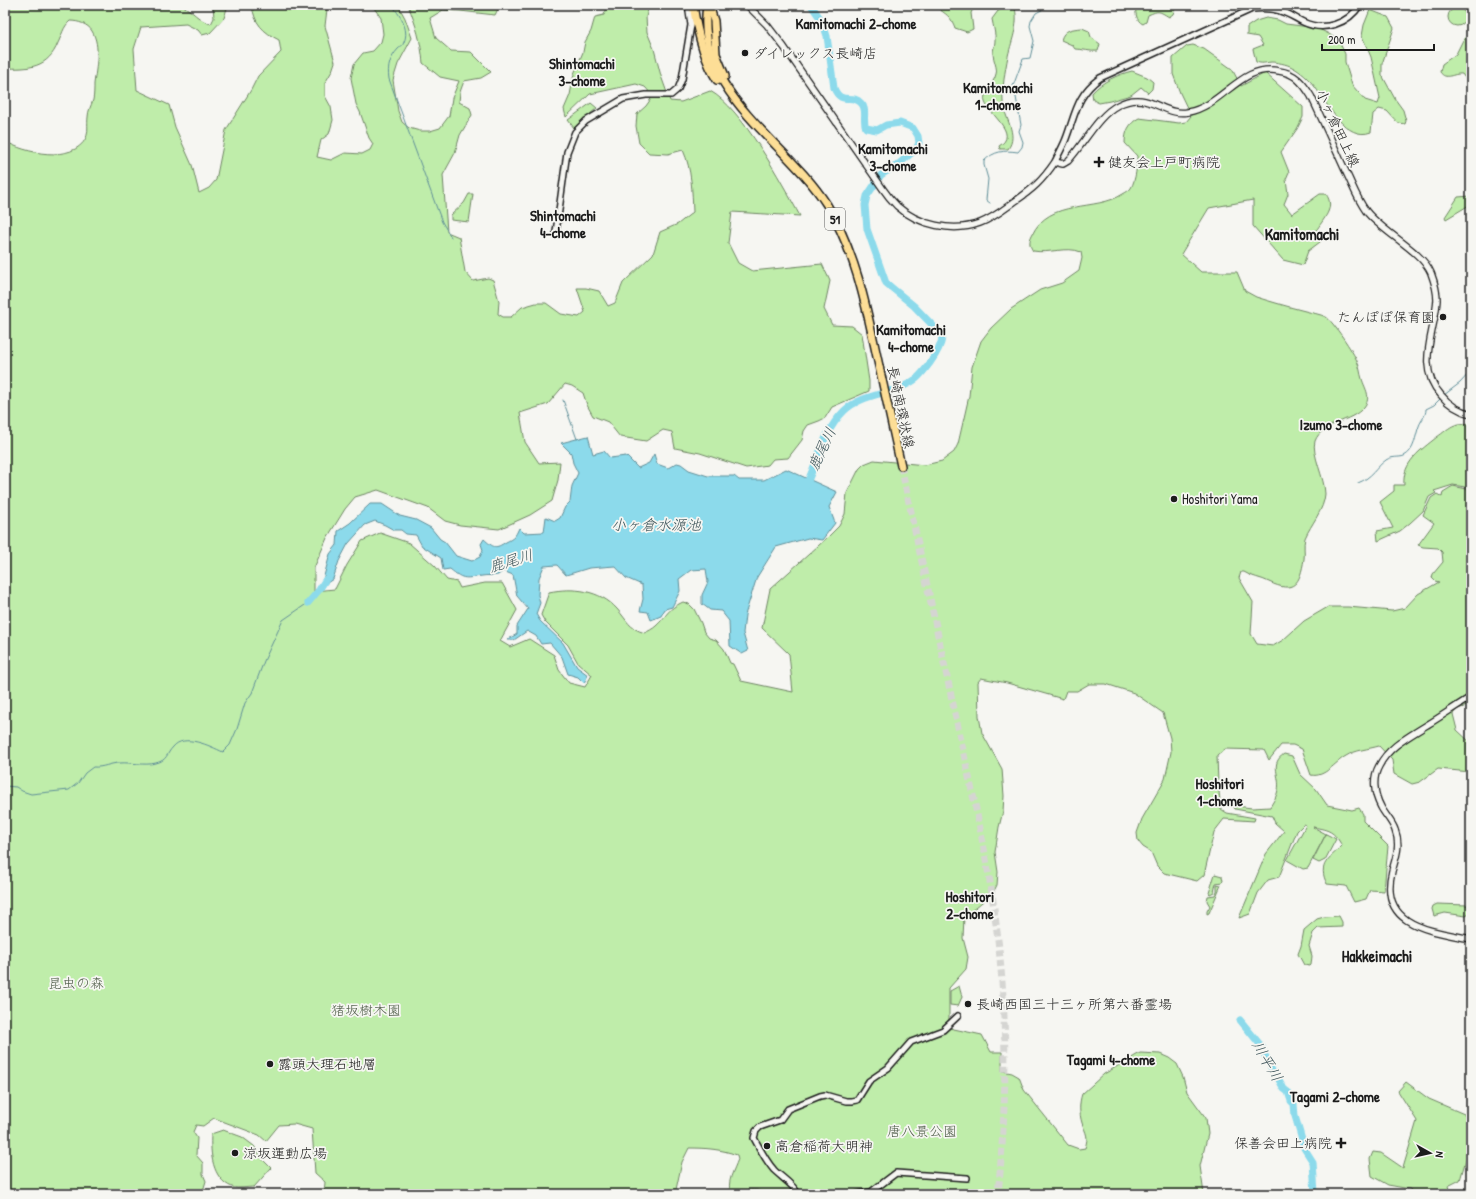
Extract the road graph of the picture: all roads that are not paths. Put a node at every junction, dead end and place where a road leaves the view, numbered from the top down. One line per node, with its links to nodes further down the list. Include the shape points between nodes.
1 (688, 5): 9 (street, via 691,25 681,85 671,95 646,95 623,99 580,126 567,152)
2 (693, 5): 6 (highway, 51, via 702,46 711,70 721,86)
3 (708, 5): 6 (highway, 51, via 706,38 715,67 731,94); 7 (highway, 51, via 714,21 716,54 722,70 738,96)
4 (1360, 5): 8 (street, via 1343,21 1329,26 1308,24 1274,9 1252,10 1100,78 1087,89 1079,101 1067,137)
5 (747, 6): 8 (main road, via 784,46 883,189 898,206 918,219 944,227 968,226 990,219 1038,184)
6 (757, 125): 7 (highway, 51)
7 (774, 143): 11 (highway, 長崎南環状線 / 51, via 826,204 853,261 867,310)
8 (1055, 162): 10 (main road, 小ヶ倉田上線, via 1068,162 1104,116 1125,102 1148,101 1173,111 1187,112 1208,105 1256,72 1272,69 1296,77 1305,85 1311,96 1359,201 1377,223 1428,266 1437,295 1427,358 1428,372 1436,390 1451,406)
9 (556, 232)
10 (1471, 414)
11 (901, 466)
12 (1471, 697): 13 (main road, via 1388,753 1377,770 1375,785 1381,807 1396,830 1398,851 1390,891 1398,912 1408,922 1421,928)
13 (1471, 939)
14 (958, 1016): 16 (street, via 943,1030 911,1042 888,1068 869,1081 857,1100 846,1101 820,1096 788,1109 780,1120 756,1131 754,1138 766,1159)
15 (967, 1178): 17 (street, via 896,1173 871,1192)
16 (798, 1194)
17 (858, 1194)

